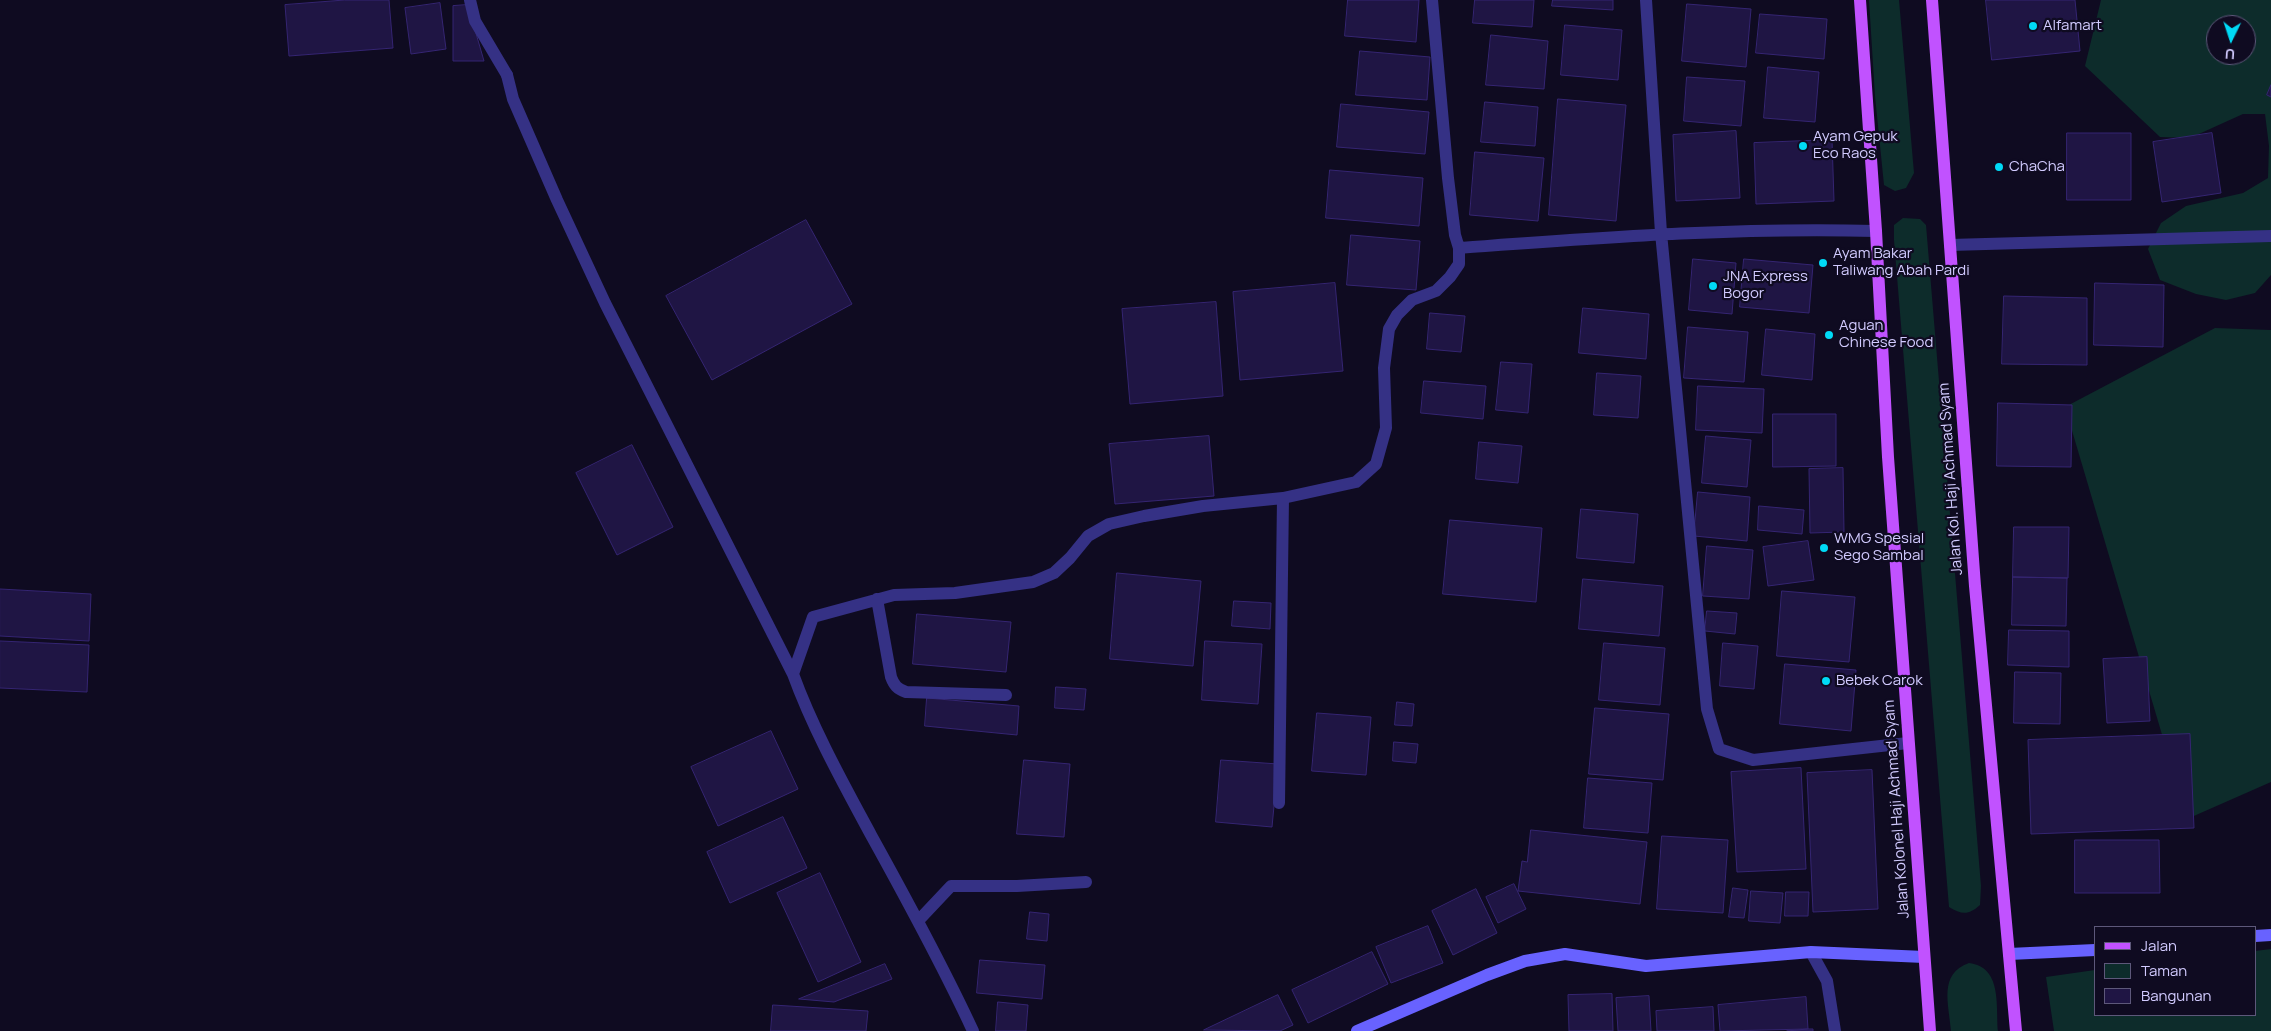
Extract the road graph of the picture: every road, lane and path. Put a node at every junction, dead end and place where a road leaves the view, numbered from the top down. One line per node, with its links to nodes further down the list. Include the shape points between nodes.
1 (470, 0): 13 (street, via 475,21 507,76 513,99 605,303)
2 (1432, 0): 10 (street, via 1448,178)
3 (1646, 0): 7 (street)
4 (1860, 0): 6 (main road, Jalan Kolonel Haji Achmad Syam)
5 (1932, 0): 9 (main road, Jalan Kol. Haji Achmad Syam)
6 (1876, 231): 7 (street); 15 (main road, Jalan Kolonel Haji Achmad Syam)
7 (1661, 233): 10 (street); 15 (street, via 1707,709 1719,749 1754,760)
8 (2271, 236): 9 (street)
9 (1950, 245): 23 (main road, Jalan Kol. Haji Achmad Syam, via 1975,586)
10 (1459, 248): 11 (street, via 1459,264 1450,277 1436,291 1412,300 1389,329 1384,368 1386,428 1376,464 1356,482)
11 (1283, 498): 12 (street, via 1203,506 1109,524 1088,536 1054,574 1033,582 955,593 894,595); 16 (street)
12 (877, 600): 13 (street, via 812,617); 14 (street, via 891,677 899,689 906,692)
13 (794, 674): 18 (street, via 803,701 852,799)
14 (1006, 696)
15 (1908, 743): 24 (main road, Jalan Kolonel Haji Achmad Syam)
16 (1279, 803)
17 (1086, 882): 18 (street, via 951,886)
18 (918, 921): 25 (street)
19 (2271, 935): 20 (street)
20 (2256, 936)
21 (2094, 950): 23 (street)
22 (1811, 952): 24 (street); 26 (street, via 1646,966 1565,954 1486,975); 27 (street, via 1828,981)
23 (2009, 954): 29 (main road, Jalan Kol. Haji Achmad Syam)
24 (1924, 957): 28 (main road, Jalan Kolonel Haji Achmad Syam)
25 (973, 1031)
26 (1356, 1031)
27 (1835, 1031)
28 (1930, 1031)
29 (2016, 1031)

